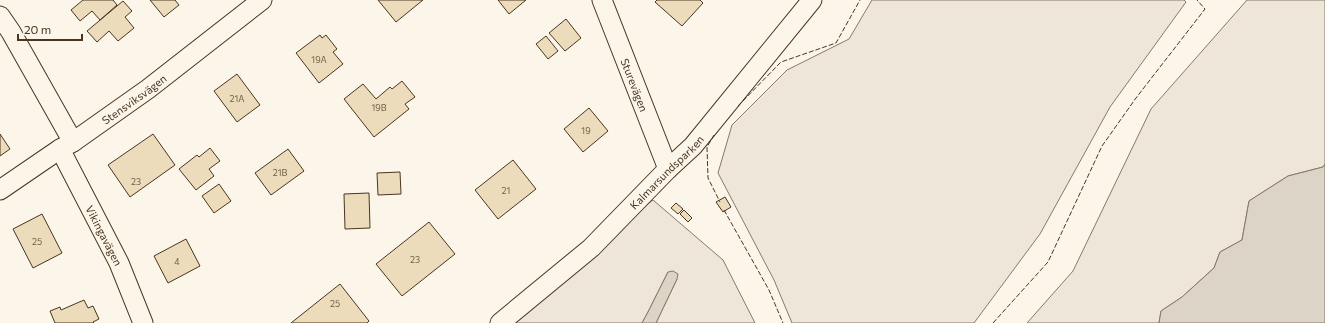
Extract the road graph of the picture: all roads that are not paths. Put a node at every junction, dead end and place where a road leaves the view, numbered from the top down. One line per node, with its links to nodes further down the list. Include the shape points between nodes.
1 (262, 0): 5 (street, Stensviksvägen, via 148,89)
2 (602, 0): 6 (street, Sturevägen)
3 (812, 0): 6 (street, Kalmarsundsparken, via 693,146)
4 (0, 16): 5 (street, Vikingavägen, via 11,32)
5 (67, 145): 7 (street, Stensviksvägen); 8 (street, Vikingavägen)
6 (668, 170): 9 (street, Kalmarsundsparken, via 591,248)
7 (0, 190)
8 (143, 323)
9 (500, 323)

